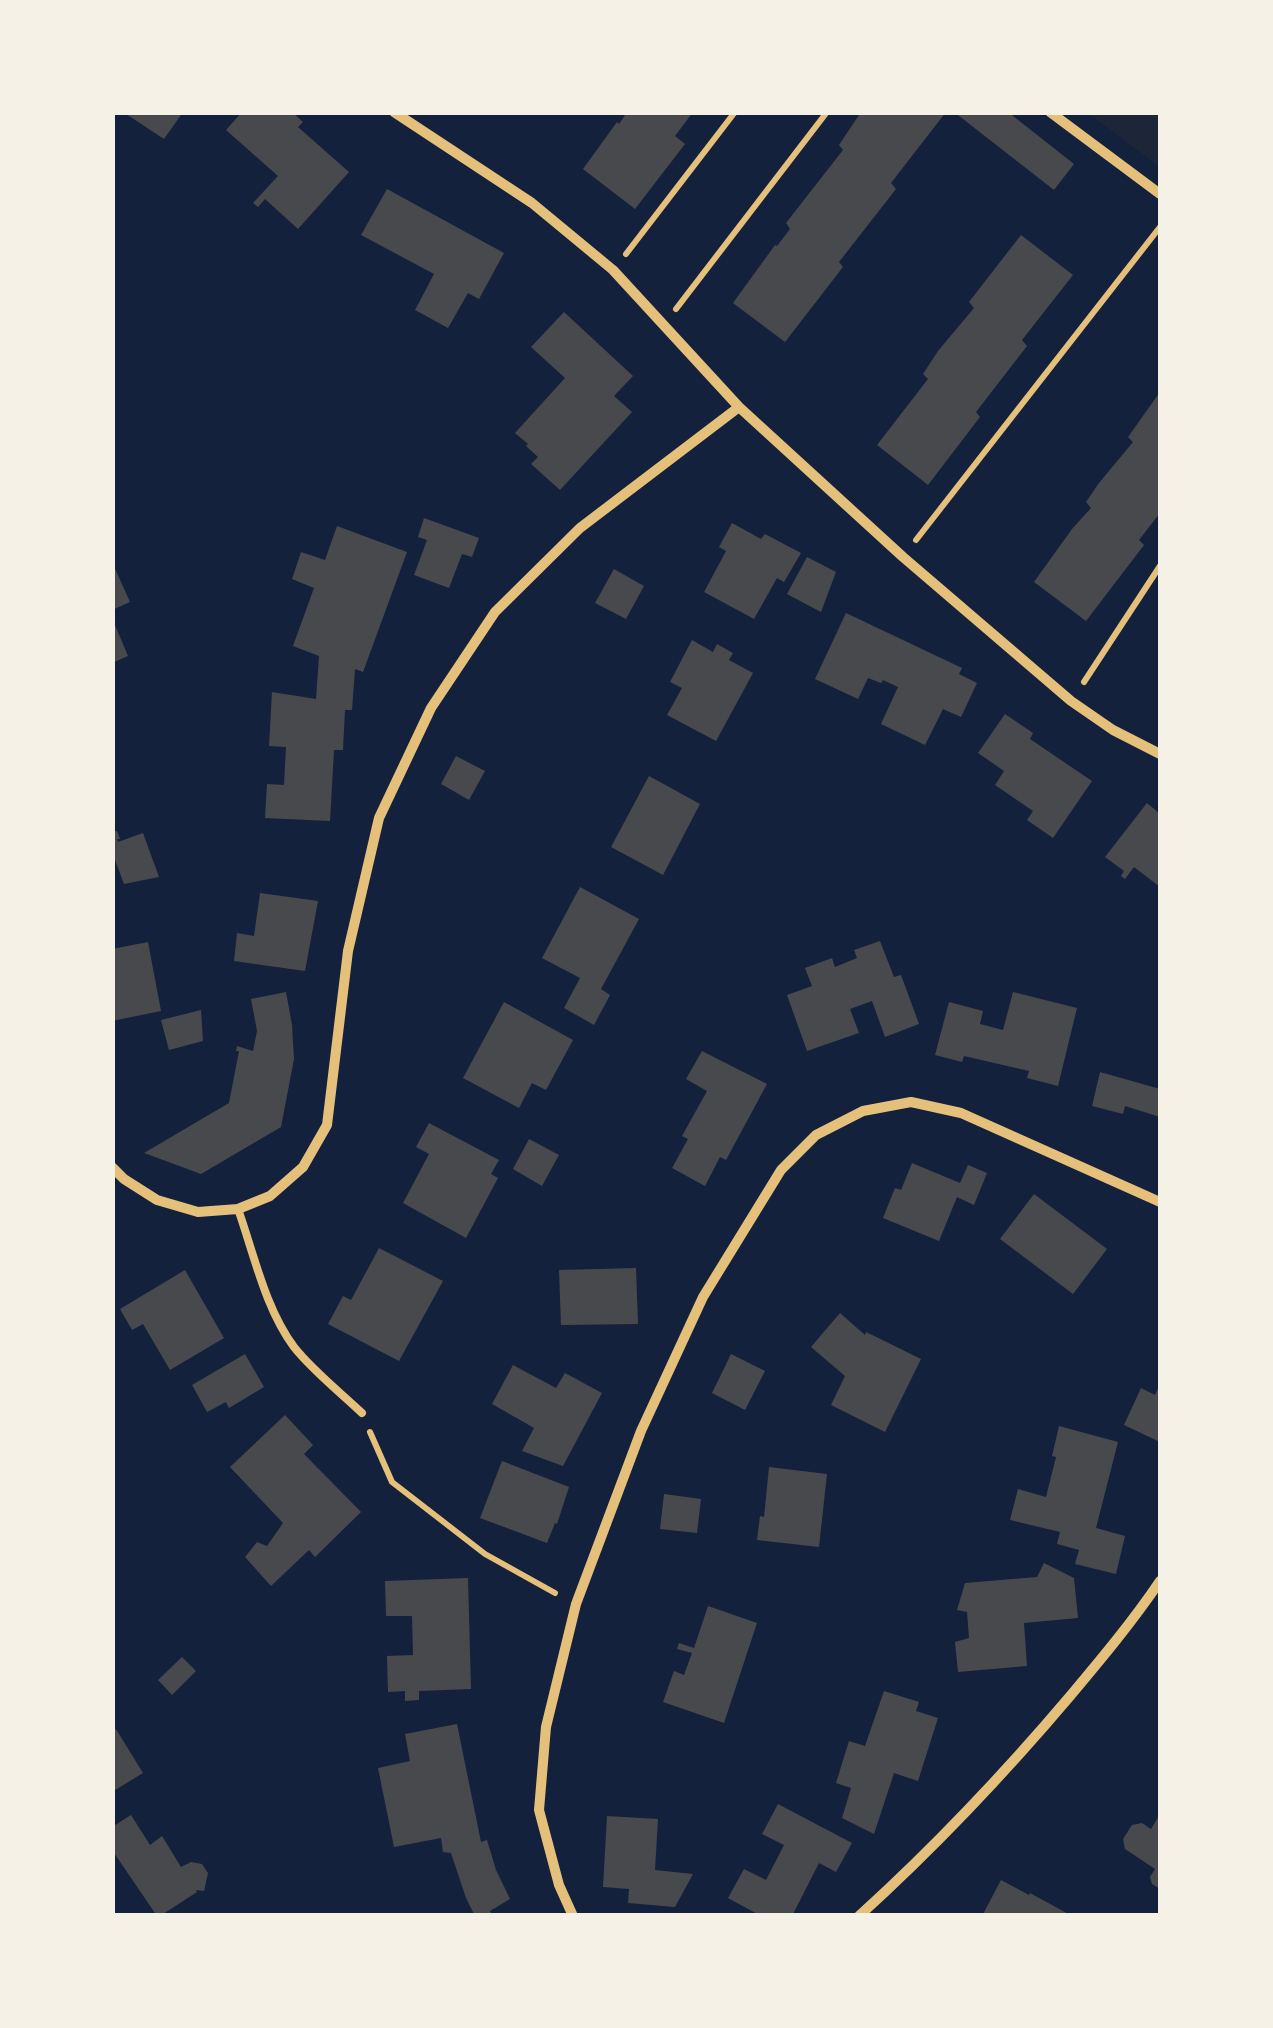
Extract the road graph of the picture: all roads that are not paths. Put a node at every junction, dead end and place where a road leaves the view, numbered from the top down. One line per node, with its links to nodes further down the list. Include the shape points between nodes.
1 (394, 112): 4 (street, via 532,203 613,270)
2 (1050, 112): 3 (street)
3 (1160, 194)
4 (739, 407): 5 (street, via 1071,701); 8 (street, via 580,528 494,612 431,708 379,818 348,951 327,1125 303,1168 270,1196)
5 (1160, 754)
6 (112, 1166): 8 (street, via 157,1200 198,1212)
7 (1160, 1202): 11 (street, via 961,1113 911,1102 863,1110 816,1135 781,1170 703,1297 641,1431 576,1604 546,1727 539,1810)
8 (238, 1208): 9 (lane, via 284,1331)
9 (362, 1413)
10 (1160, 1580): 12 (street, via 1028,1746)
11 (573, 1916)
12 (859, 1916)

